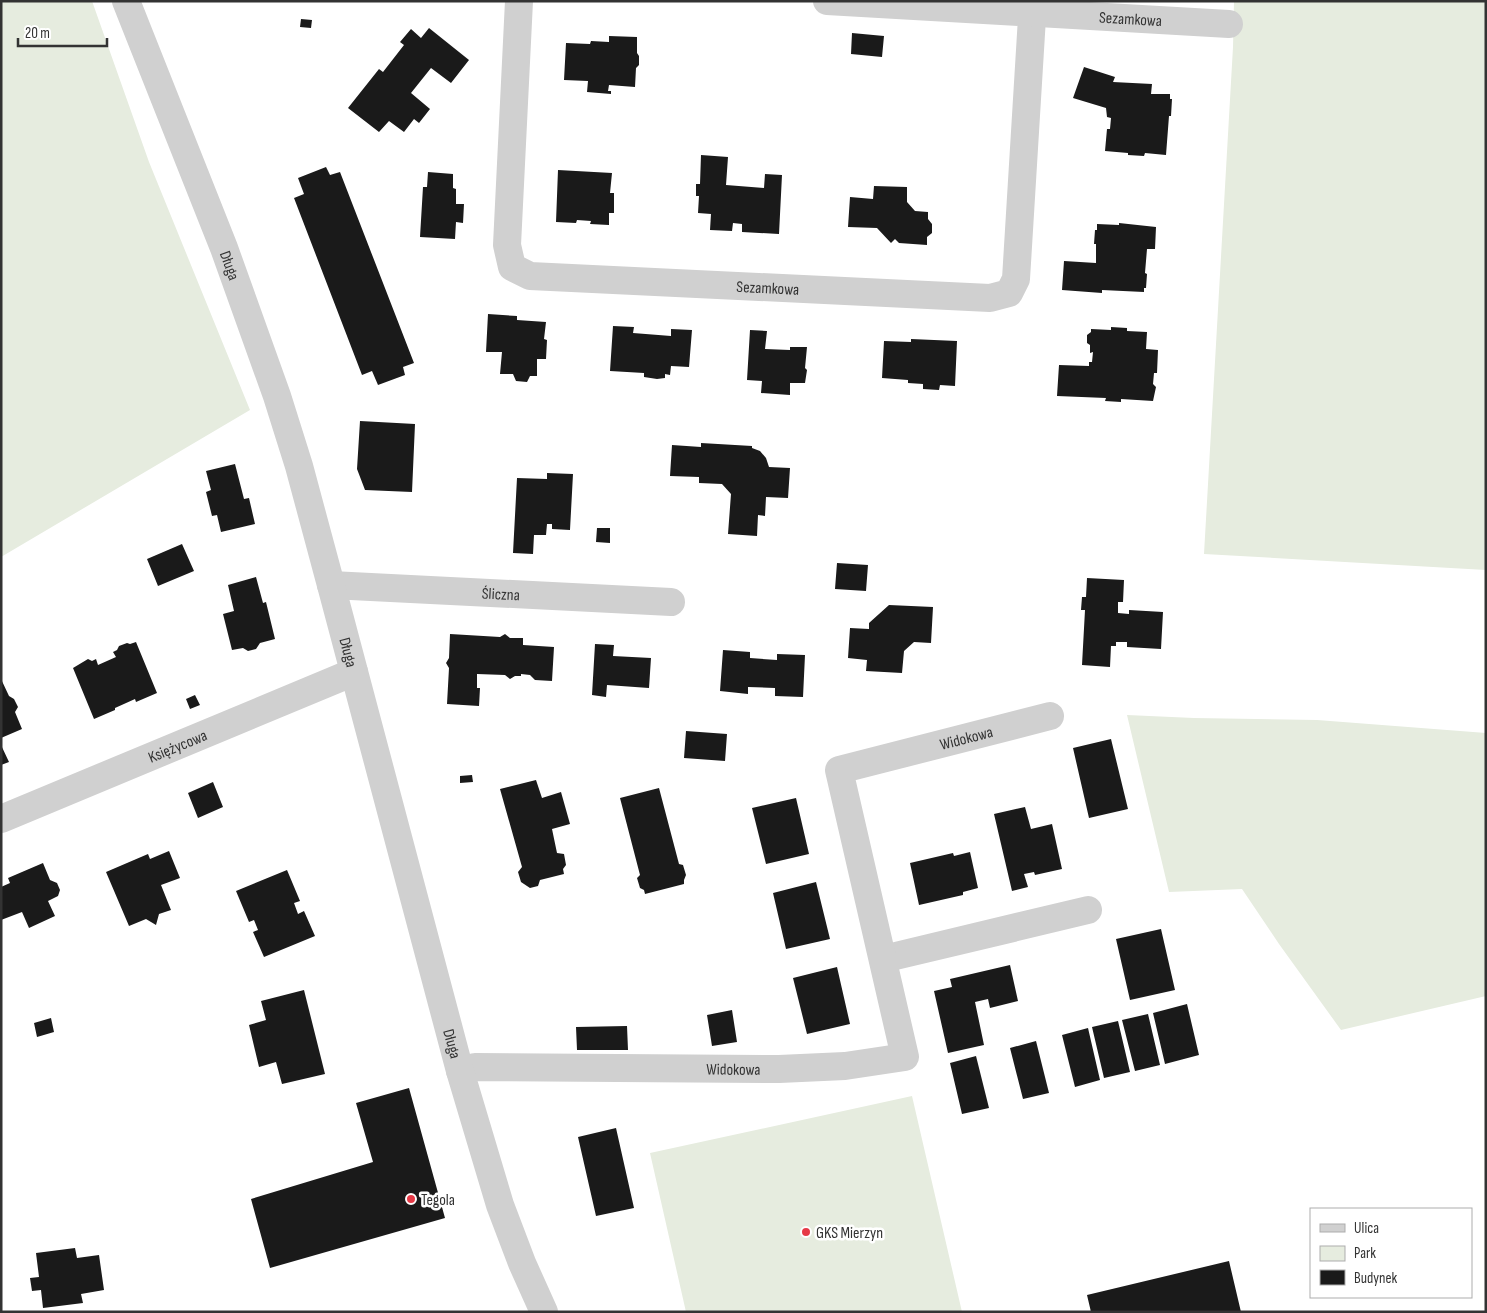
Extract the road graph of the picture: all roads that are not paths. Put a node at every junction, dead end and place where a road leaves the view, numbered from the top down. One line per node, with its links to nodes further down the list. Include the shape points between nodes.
1 (126, 1): 6 (street, Długa, via 262,350)
2 (519, 1): 4 (street, Sezamkowa, via 507,246 512,268 530,276 990,298 1009,293 1016,279)
3 (827, 1): 4 (street, Sezamkowa)
4 (1032, 7): 5 (street, Sezamkowa)
5 (1229, 24)
6 (331, 585): 7 (street, Śliczna); 8 (street, Długa)
7 (671, 602)
8 (354, 672): 10 (street, Księżycowa); 13 (street, Długa)
9 (1050, 716): 12 (street, Widokowa, via 839,770)
10 (1, 819)
11 (1088, 910): 12 (street)
12 (883, 959): 13 (street, Widokowa, via 905,1057 845,1066 779,1069 475,1067)
13 (460, 1071): 14 (street, Długa, via 500,1205)
14 (538, 1310)

